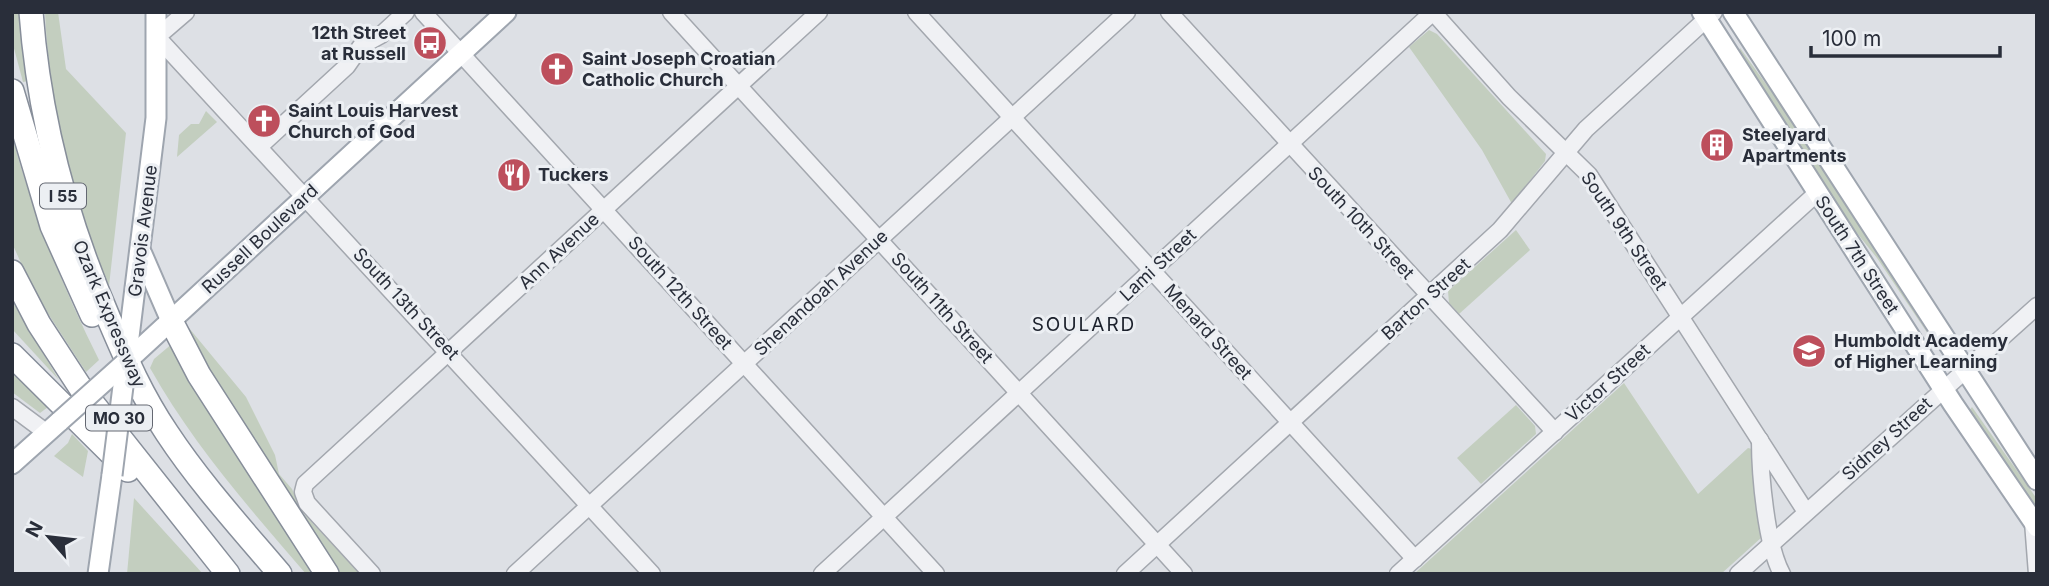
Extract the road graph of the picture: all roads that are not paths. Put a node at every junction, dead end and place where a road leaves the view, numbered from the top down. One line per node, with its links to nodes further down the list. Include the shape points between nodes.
1 (31, 12): 36 (highway, Ozark Expressway / I 55, via 39,92 58,179 88,270)
2 (156, 12): 15 (main road, Gravois Avenue)
3 (186, 12): 15 (street)
4 (406, 12): 20 (street, via 361,46 347,66)
5 (423, 12): 16 (street, South 12th Street)
6 (506, 12): 16 (main road, Russell Boulevard)
7 (671, 12): 17 (street, South 11th Street)
8 (819, 12): 17 (street, Ann Avenue)
9 (916, 12): 19 (street, Menard Street)
10 (1127, 12): 19 (street, Shenandoah Avenue)
11 (1169, 12): 21 (street, South 10th Street)
12 (1433, 12): 21 (street, Lami Street); 22 (street, South 9th Street)
13 (1733, 12): 38 (main road, South 7th Street)
14 (1707, 14): 22 (street, Barton Street, via 1586,129); 23 (main road, South 7th Street)
15 (158, 37): 20 (street, South 13th Street); 27 (main road, Gravois Avenue, via 156,118)
16 (461, 54): 24 (main road, Russell Boulevard); 25 (street, South 12th Street)
17 (739, 86): 25 (street, Ann Avenue); 26 (street, South 11th Street)
18 (13, 91): 36 (highway, via 64,257 94,319)
19 (1012, 117): 26 (street, Shenandoah Avenue); 28 (street, Menard Street)
20 (260, 146): 24 (street, South 13th Street)
21 (1289, 146): 28 (street, Lami Street); 30 (street, South 10th Street)
22 (1566, 154): 30 (street, Barton Street, via 1514,218); 32 (street, South 9th Street, via 1589,175)
23 (1817, 193): 32 (street, Victor Street); 39 (main road, South 7th Street)
24 (307, 196): 33 (main road, Russell Boulevard); 34 (street, South 13th Street)
25 (604, 210): 34 (street, Ann Avenue); 37 (street, South 12th Street)
26 (879, 239): 37 (street, Shenandoah Avenue); 40 (street, South 11th Street)
27 (141, 252): 33 (main road); 36 (main road, Gravois Avenue, via 130,330)
28 (1152, 270): 40 (street, Lami Street); 42 (street, Menard Street)
29 (12, 272): 54 (highway, via 82,390)
30 (1429, 296): 42 (street, Barton Street); 44 (street, South 10th Street)
31 (2037, 306): 38 (street, Sidney Street)
32 (1681, 317): 44 (street, Victor Street); 45 (street, South 9th Street)
33 (171, 321): 36 (main road, Russell Boulevard); 59 (highway, via 199,375)
34 (449, 352): 48 (street, South 13th Street); 60 (street, Ann Avenue, via 305,484 307,503)
35 (12, 355): 54 (highway)
36 (132, 360): 43 (main road, Russell Boulevard, bridge); 56 (main road, Gravois Avenue / MO 30, bridge); 58 (highway, Ozark Expressway / I 55, via 187,461)
37 (744, 363): 48 (street, Shenandoah Avenue); 50 (street, South 12th Street)
38 (1963, 369): 39 (street, Sidney Street); 47 (main road, South 7th Street)
39 (1943, 388): 49 (street, Sidney Street); 51 (main road, South 7th Street)
40 (1019, 393): 50 (street, Lami Street); 53 (street, South 11th Street)
41 (12, 407): 43 (street)
42 (1290, 422): 53 (street, Barton Street); 55 (street, Menard Street)
43 (54, 427): 46 (main road, Russell Boulevard)
44 (1555, 432): 55 (street, Victor Street)
45 (1760, 440): 49 (street, South 9th Street); 52 (street, South 9th Street)
46 (12, 464)
47 (2037, 480)
48 (589, 505): 61 (street, Shenandoah Avenue); 62 (street, South 13th Street)
49 (1806, 512): 52 (street, Sidney Street)
50 (884, 516): 63 (street, Lami Street); 64 (street, South 12th Street)
51 (2035, 524): 70 (street, South 7th Street)
52 (1772, 543): 68 (street, Sidney Street); 69 (street, South 9th Street)
53 (1157, 544): 65 (street, Barton Street); 66 (street, South 11th Street)
54 (212, 554): 57 (highway)
55 (1415, 559): 67 (street, Victor Street)
56 (98, 574)
57 (228, 574)
58 (279, 574)
59 (327, 574)
60 (372, 574)
61 (515, 574)
62 (652, 574)
63 (822, 574)
64 (936, 574)
65 (1125, 574)
66 (1184, 574)
67 (1398, 574)
68 (1738, 574)
69 (1782, 574)
70 (2037, 574)

